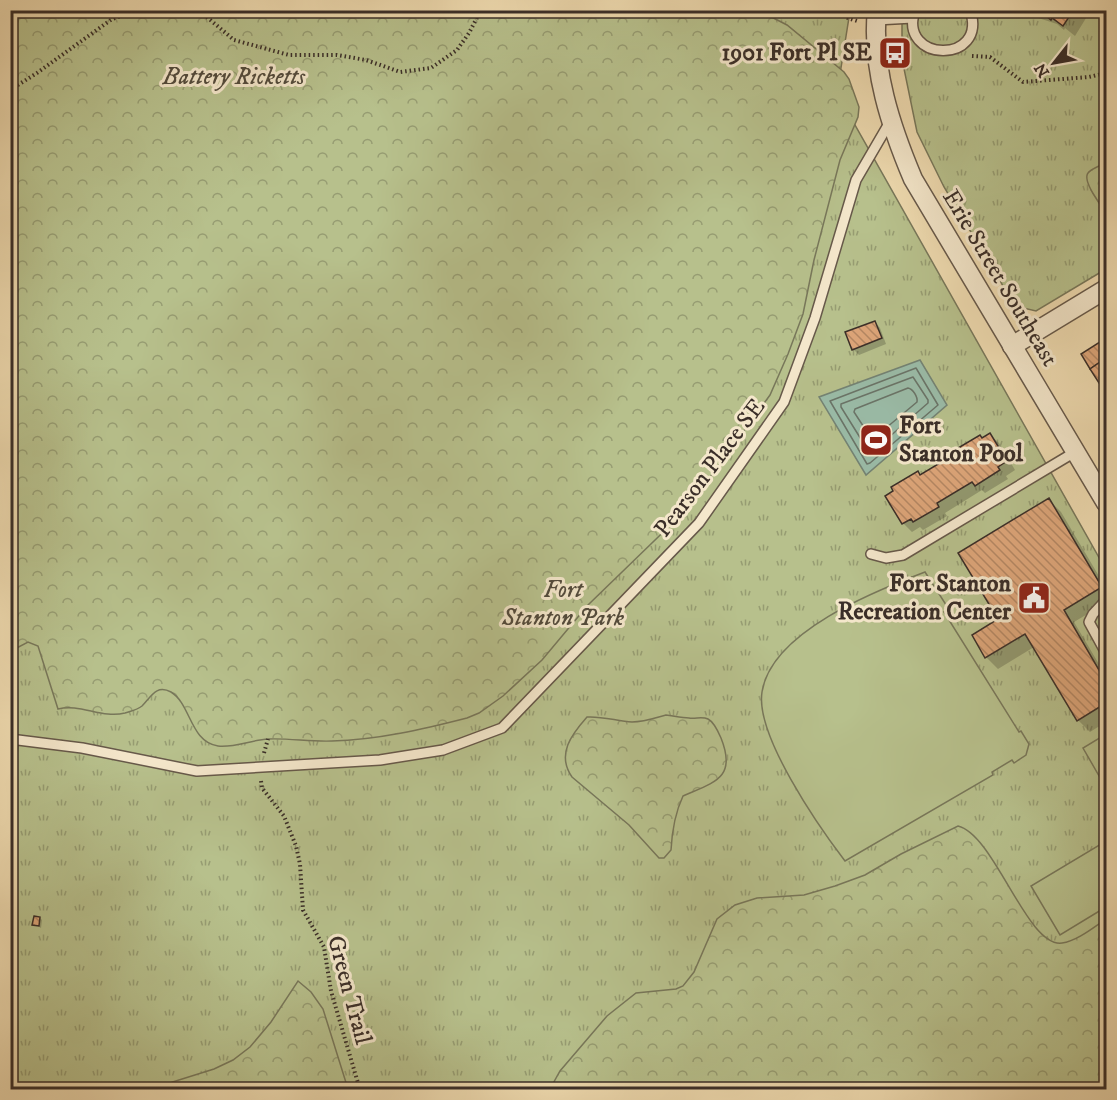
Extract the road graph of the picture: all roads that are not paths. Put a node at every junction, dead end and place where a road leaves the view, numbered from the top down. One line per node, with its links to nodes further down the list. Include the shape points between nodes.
1 (970, 10): 2 (lane, via 970,35 960,47 947,52 927,48 917,38 912,24)
2 (914, 14): 3 (lane)
3 (876, 15): 4 (street, Erie Street Southeast, via 879,66)
4 (891, 120): 6 (street, Erie Street Southeast, via 913,179); 12 (lane, Pearson Place SE, via 856,180 815,318 784,402 699,523 502,728 443,750 380,760 197,771 81,748)
5 (1107, 289): 6 (street)
6 (1012, 346): 7 (street, Erie Street Southeast)
7 (1075, 452): 8 (street, Erie Street Southeast); 9 (lane, via 903,555 886,558)
8 (1107, 503)
9 (872, 554)
10 (1107, 600): 11 (lane, via 1089,622)
11 (1107, 653)
12 (10, 739)

